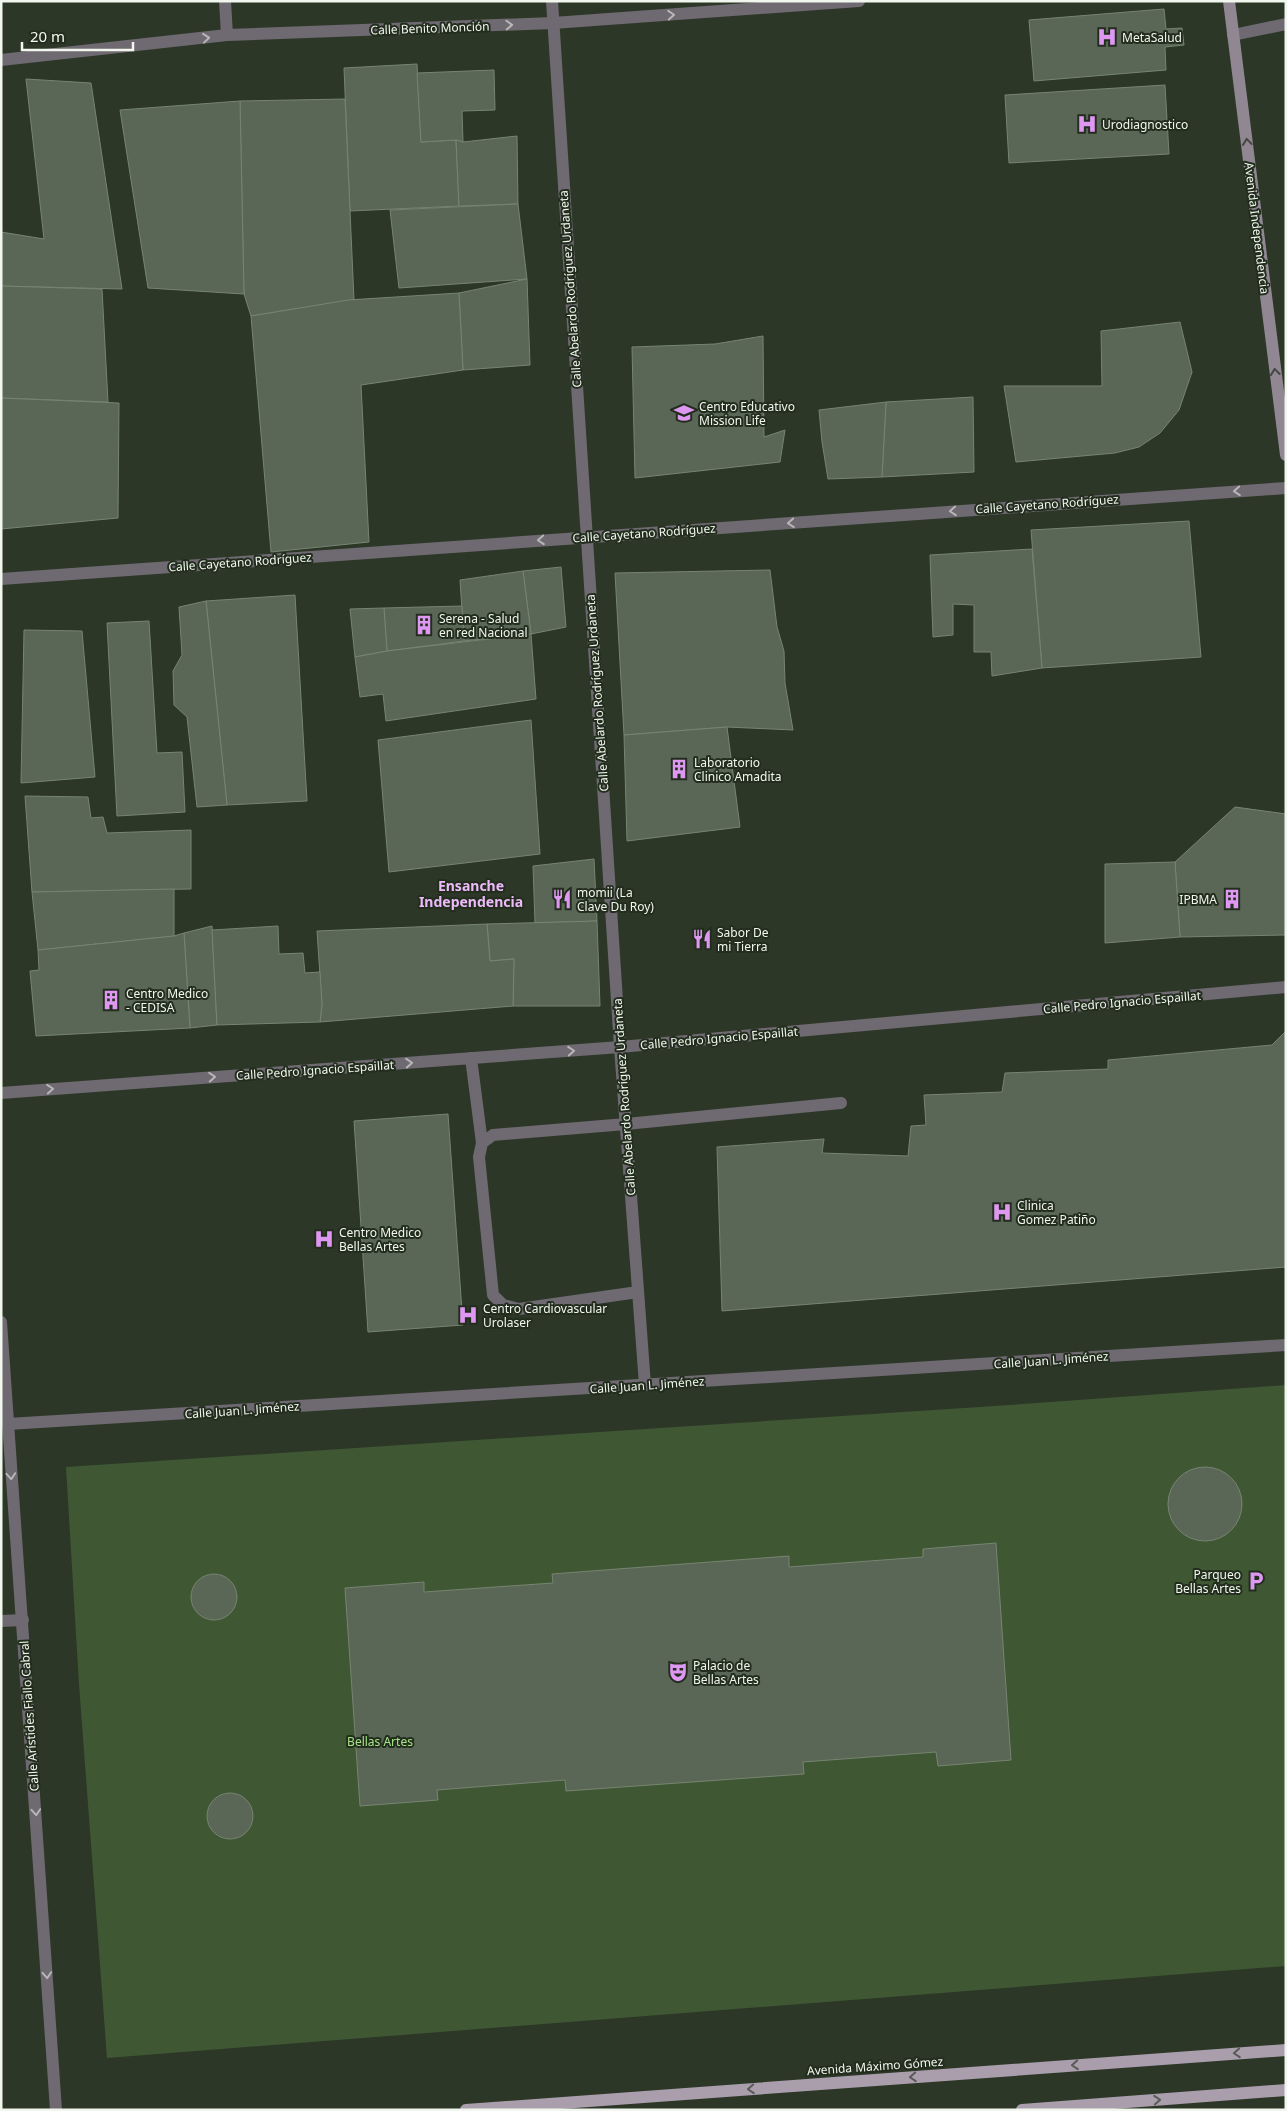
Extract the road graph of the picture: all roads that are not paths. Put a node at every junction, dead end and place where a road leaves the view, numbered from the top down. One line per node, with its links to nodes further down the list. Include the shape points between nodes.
1 (225, 1): 7 (street)
2 (552, 1): 5 (street, Calle Abelardo Rodríguez Urdaneta)
3 (859, 1): 5 (street, Calle Benito Monción, one-way to 3)
4 (1229, 1): 8 (main road, Avenida Independencia)
5 (553, 23): 7 (street, Calle Benito Monción, one-way to 5); 12 (street, Calle Abelardo Rodríguez Urdaneta)
6 (1286, 24): 8 (street)
7 (227, 35): 9 (street, Calle Benito Monción, one-way to 7)
8 (1233, 35): 10 (main road, Avenida Independencia, one-way to 8)
9 (1, 60)
10 (1286, 455)
11 (1286, 488): 12 (street, Calle Cayetano Rodríguez, one-way to 12)
12 (587, 537): 13 (street, Calle Cayetano Rodríguez, one-way to 13); 15 (street, Calle Abelardo Rodríguez Urdaneta)
13 (1, 579)
14 (1286, 987): 15 (street, Calle Pedro Ignacio Espaillat)
15 (620, 1047): 16 (street, Calle Pedro Ignacio Espaillat, one-way to 15); 19 (street, Calle Abelardo Rodríguez Urdaneta)
16 (471, 1058): 17 (street, Calle Pedro Ignacio Espaillat, one-way to 16); 20 (street)
17 (1, 1093)
18 (841, 1103): 19 (street)
19 (626, 1124): 20 (street, via 493,1135); 21 (street, Calle Abelardo Rodríguez Urdaneta)
20 (482, 1143): 21 (street, via 479,1157 493,1295 503,1305 519,1309)
21 (638, 1292): 24 (street, Calle Abelardo Rodríguez Urdaneta)
22 (1, 1322): 25 (street, Calle Arístides Fiallo Cabral)
23 (1286, 1345): 24 (street, Calle Juan L. Jiménez)
24 (645, 1385): 25 (street, Calle Juan L. Jiménez)
25 (8, 1424): 26 (street, Calle Arístides Fiallo Cabral, one-way to 26)
26 (22, 1620): 27 (street); 30 (street, Calle Arístides Fiallo Cabral, one-way to 30)
27 (1, 1622)
28 (1286, 2050): 31 (main road, Avenida Máximo Gómez, one-way to 31)
29 (1286, 2090): 32 (main road, one-way to 29)
30 (56, 2110)
31 (466, 2110)
32 (1022, 2110)

